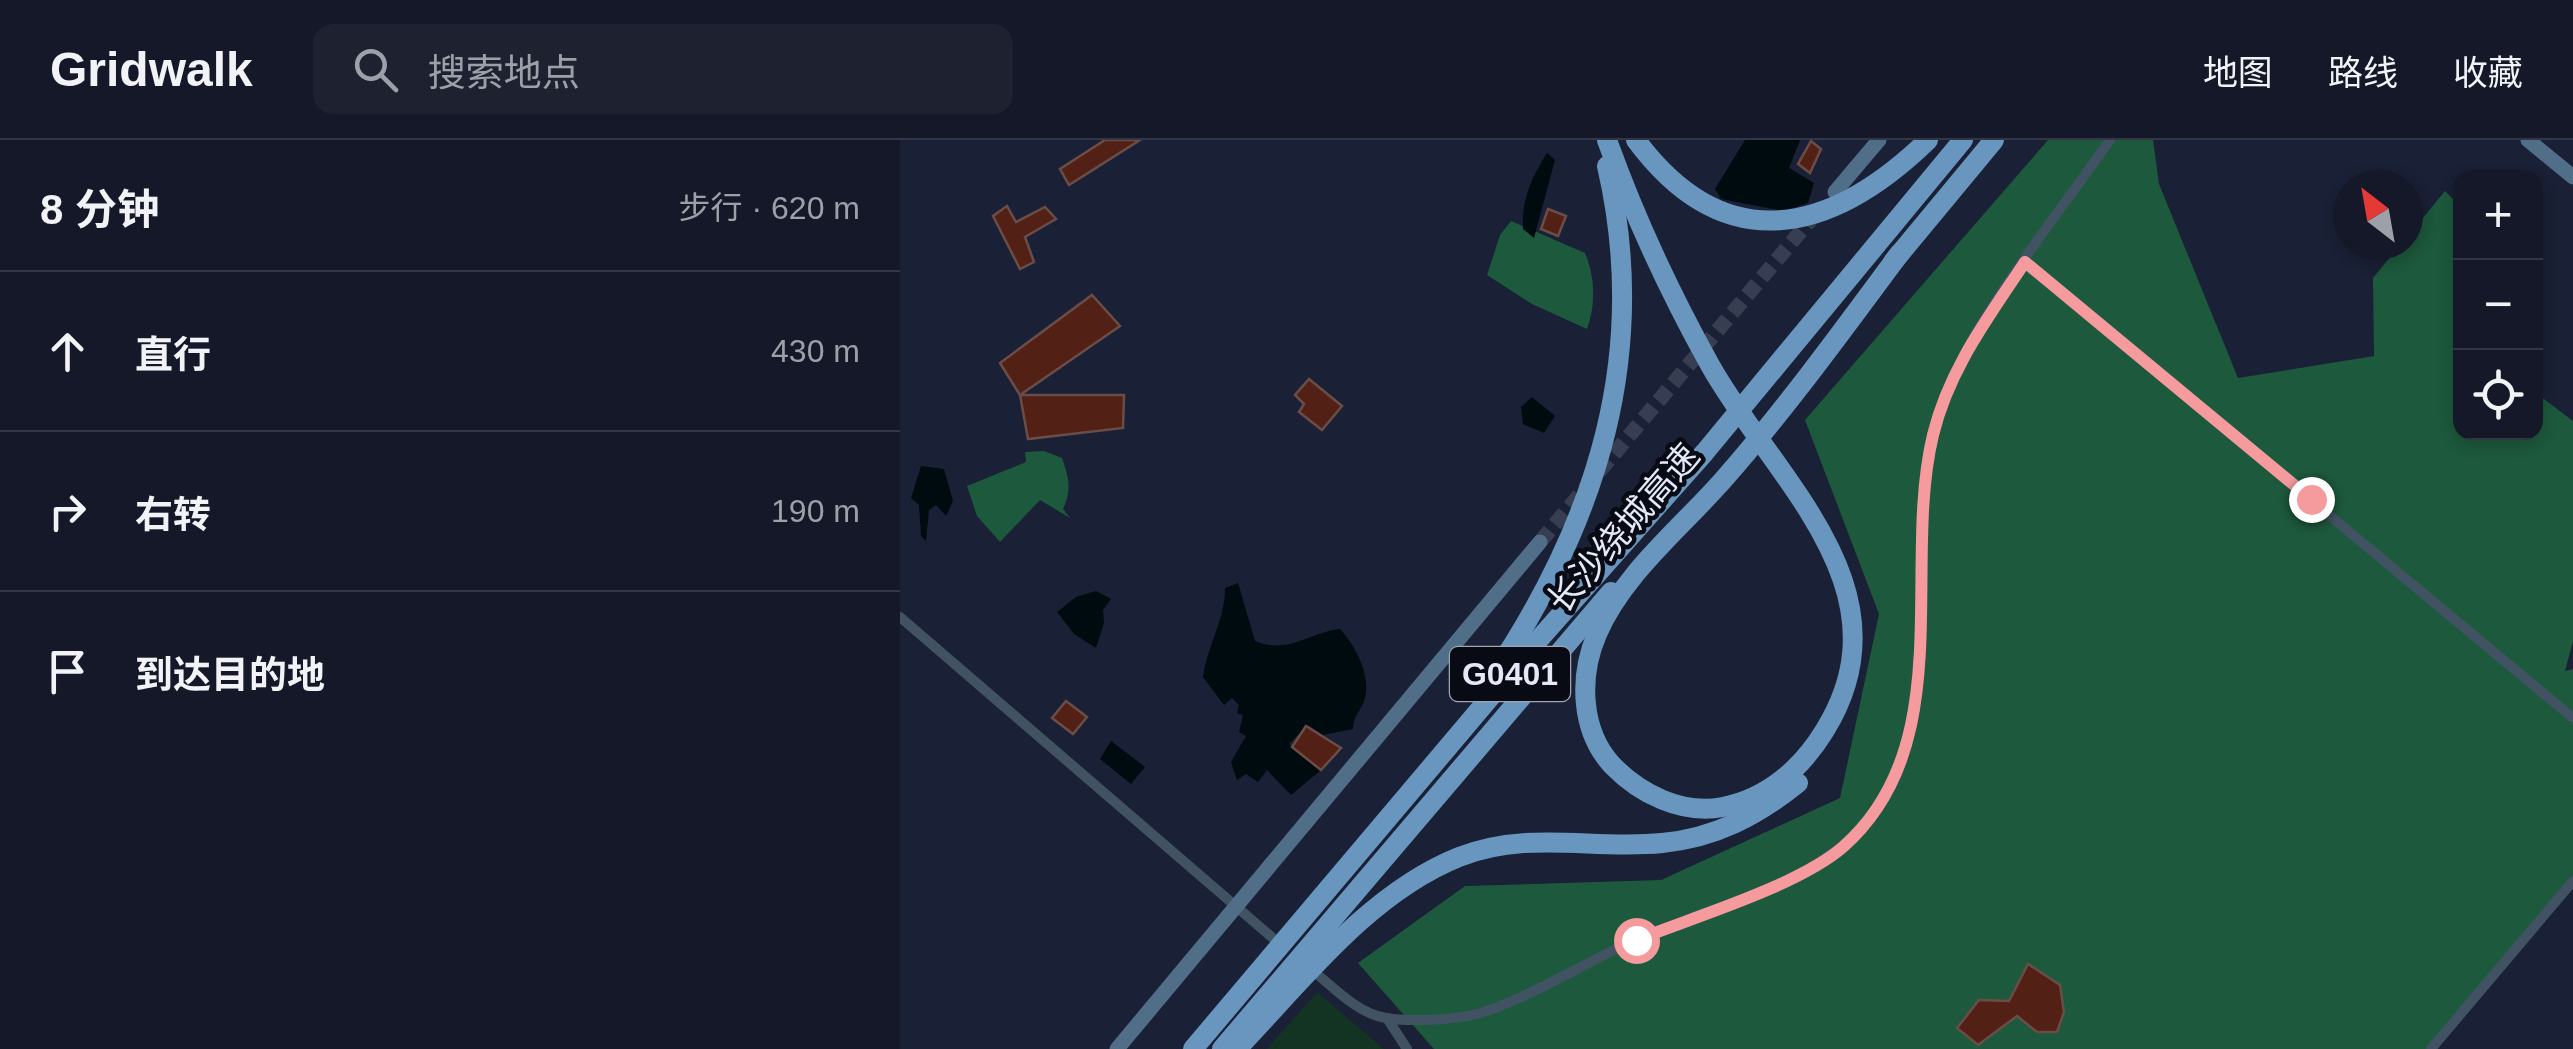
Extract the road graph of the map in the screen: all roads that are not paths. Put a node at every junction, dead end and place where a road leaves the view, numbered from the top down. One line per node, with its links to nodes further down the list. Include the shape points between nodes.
1 (1604, 140): 13 (highway, via 1703,352 1819,525 1848,590 1850,656 1841,696 1810,755 1784,780 1721,808 1658,799 1609,762 1592,734 1586,668 1624,588); 18 (highway, via 1623,312 1617,381 1585,508 1537,608 1482,693)
2 (1620, 140): 21 (highway, via 1696,316 1846,554 1862,620 1861,664 1848,710 1803,779 1737,824 1659,844 1506,843 1420,877 1353,930)
3 (1636, 140): 5 (highway, via 1675,184 1704,202 1775,222 1810,218 1853,199)
4 (1879, 140): 11 (street)
5 (1928, 140)
6 (1963, 140): 18 (highway, 长沙绕城高速 / G0401)
7 (1994, 140): 13 (highway)
8 (2110, 140): 12 (street)
9 (2528, 140): 10 (street)
10 (2573, 177)
11 (1835, 192)
12 (2025, 262): 16 (street); 20 (street, via 1954,368 1932,437 1912,716 1882,803 1842,848 1804,872 1476,1014)
13 (1720, 476): 18 (highway, 长沙绕城高速 / G0401)
14 (1540, 542): 19 (street)
15 (900, 617): 19 (street)
16 (2573, 718)
17 (2573, 881): 25 (street)
18 (1322, 903): 21 (highway, 长沙绕城高速 / G0401); 23 (highway)
19 (1237, 910): 20 (street, via 1347,998); 22 (street)
20 (1387, 1018): 24 (street)
21 (1233, 1044)
22 (1117, 1049)
23 (1193, 1049)
24 (1408, 1049)
25 (2431, 1049)

